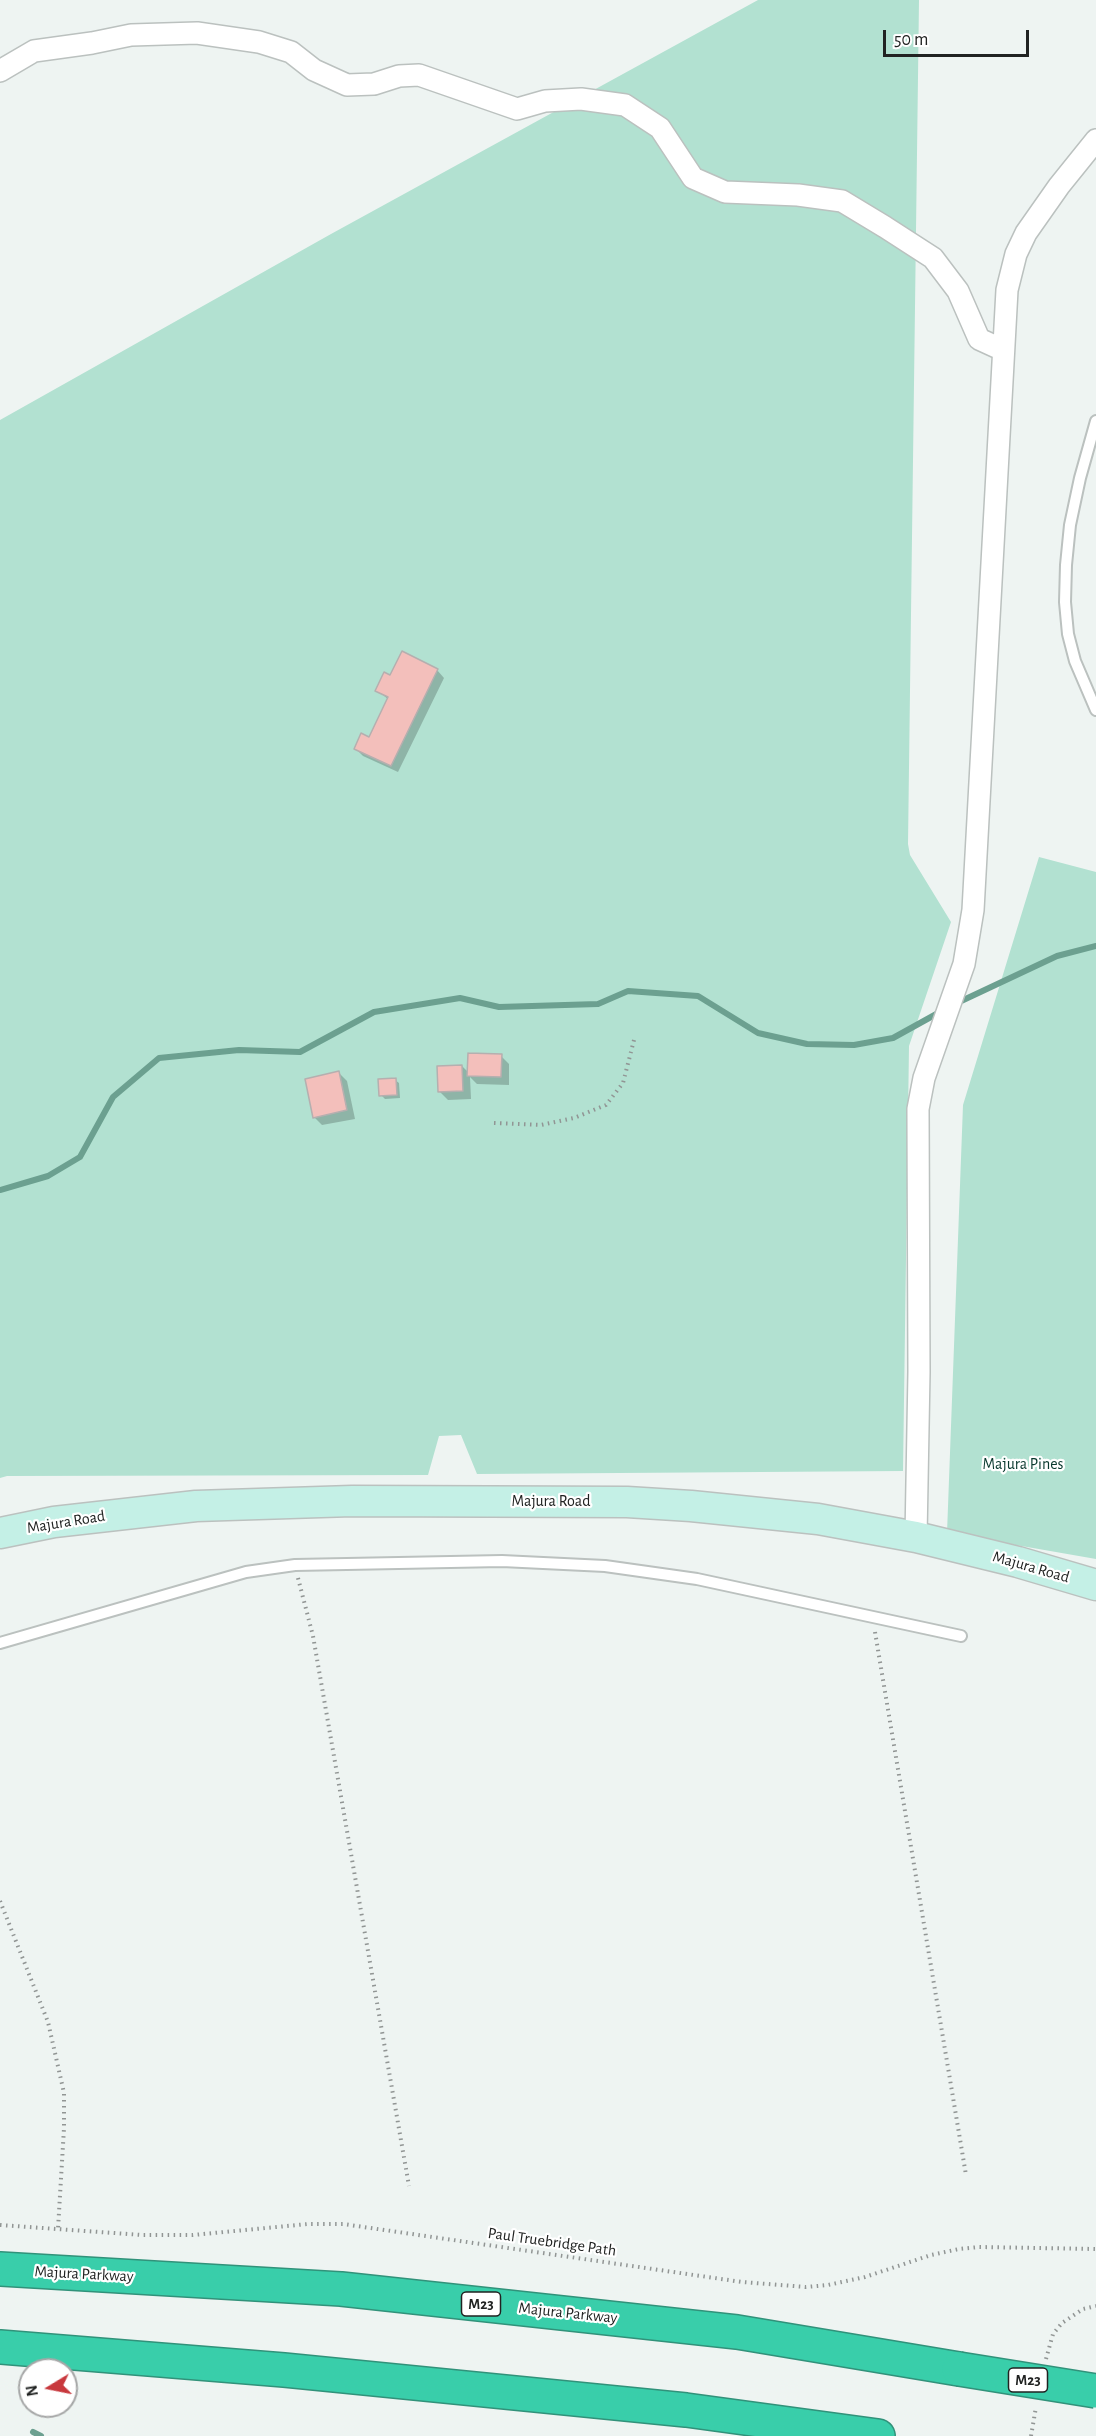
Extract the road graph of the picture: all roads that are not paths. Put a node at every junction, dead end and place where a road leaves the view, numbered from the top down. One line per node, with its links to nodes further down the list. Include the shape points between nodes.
1 (0, 71): 3 (street, via 34,51 131,35 197,33 259,42 291,52 314,70 348,85 419,75 517,109 545,101 581,99 625,105 660,129 693,178 725,192 842,201 933,258 958,291 980,339)
2 (1096, 140): 3 (street, via 1039,212 1016,254 1007,290)
3 (1003, 350): 7 (street, via 974,910 964,964 924,1078 918,1109)
4 (1096, 421): 5 (lane, via 1070,525 1065,602 1074,661)
5 (1096, 710)
6 (0, 1533): 7 (street, Majura Road, via 196,1506 341,1501 562,1501 691,1506 818,1519)
7 (916, 1537): 8 (street, Majura Road)
8 (1096, 1585)
9 (961, 1636): 10 (lane, via 697,1579 605,1566 502,1562 295,1565 246,1572)
10 (0, 1643)
11 (0, 2269): 13 (highway, Majura Parkway / M23, bridge, via 365,2292 737,2332)
12 (0, 2347): 14 (highway, via 674,2408)
13 (1096, 2391)
14 (878, 2436)

